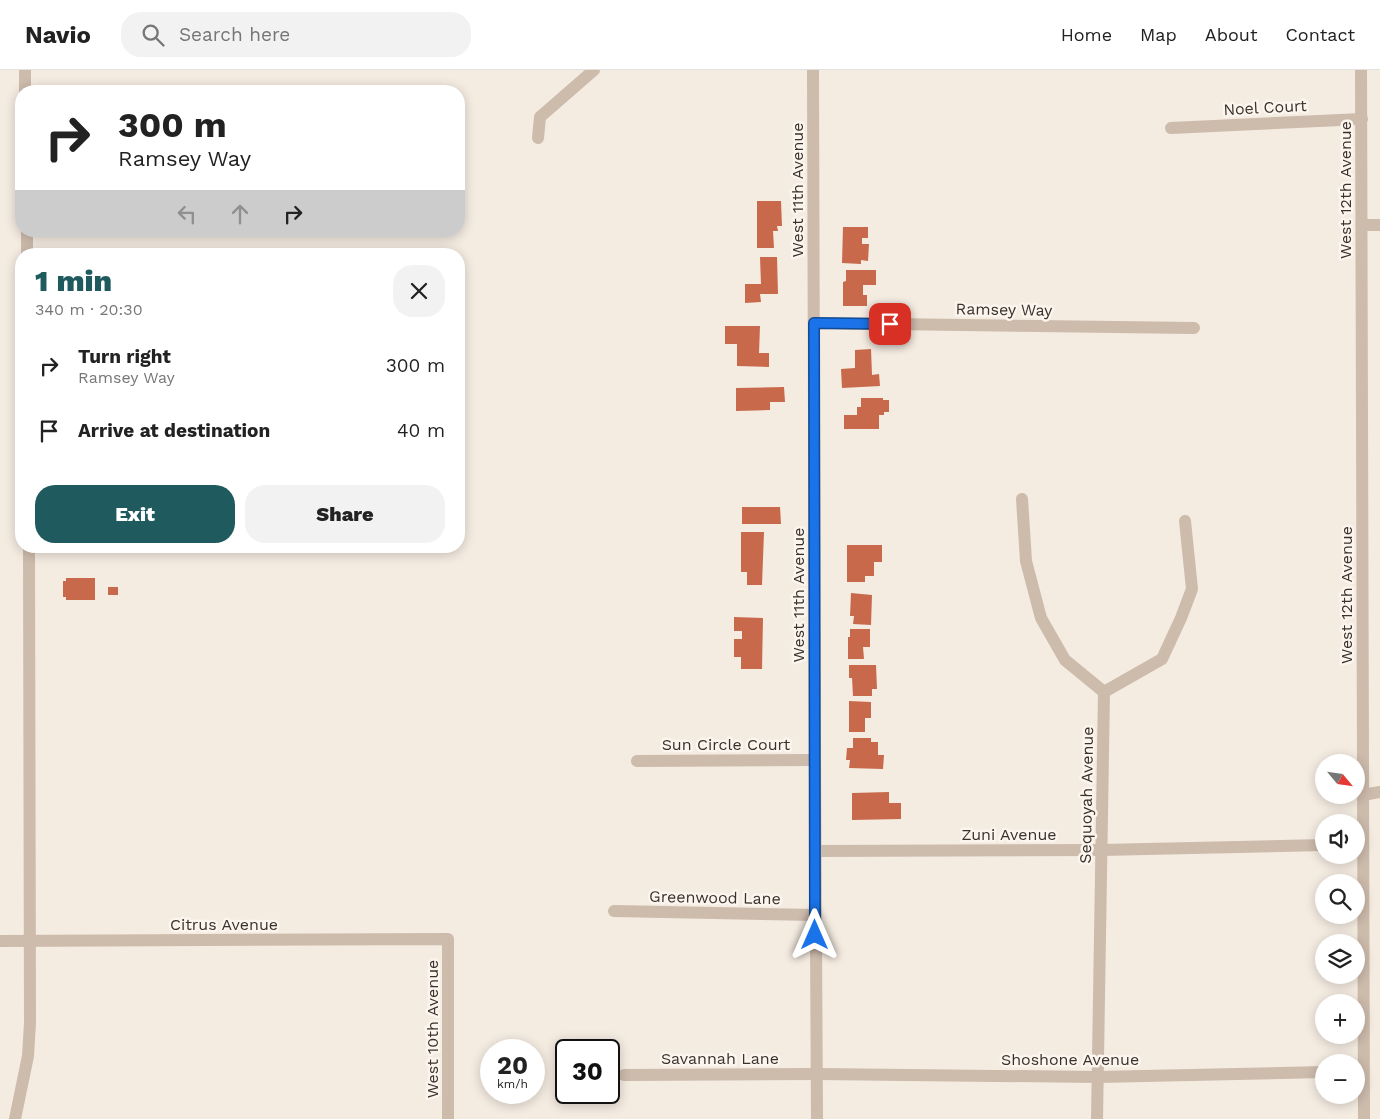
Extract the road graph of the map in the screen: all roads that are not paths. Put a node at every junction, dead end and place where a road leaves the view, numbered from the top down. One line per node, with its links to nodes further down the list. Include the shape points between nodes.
1 (25, 70): 5 (street)
2 (594, 70): 8 (street, via 540,117)
3 (814, 70): 11 (street, West 11th Avenue)
4 (1361, 70): 6 (street, West 12th Avenue)
5 (25, 85)
6 (1362, 119): 7 (street, Noel Court); 9 (street, West 12th Avenue)
7 (1171, 128)
8 (538, 138)
9 (1362, 225): 10 (street); 17 (street, West 12th Avenue)
10 (1380, 225)
11 (814, 323): 12 (street, Ramsey Way); 18 (street, West 11th Avenue)
12 (1194, 328)
13 (1022, 499): 16 (street, via 1026,561 1041,618 1065,660)
14 (1185, 521): 16 (street, via 1192,589 1162,659)
15 (29, 553): 30 (street)
16 (1104, 692): 23 (street, Sequoyah Avenue)
17 (1363, 754)
18 (814, 760): 19 (street, Sun Circle Court); 24 (street, West 11th Avenue)
19 (637, 761)
20 (1380, 792): 21 (street)
21 (1365, 795)
22 (1315, 845): 23 (street, Zuni Avenue)
23 (1101, 850): 24 (street, Zuni Avenue); 35 (street, Sequoyah Avenue)
24 (815, 852): 27 (street, West 11th Avenue)
25 (1360, 864): 31 (street, West 12th Avenue)
26 (614, 911): 27 (street, Greenwood Lane)
27 (815, 915): 33 (street, West 11th Avenue)
28 (448, 939): 30 (street, Citrus Avenue); 38 (street, West 10th Avenue)
29 (0, 941): 30 (street, Citrus Avenue)
30 (30, 941): 37 (street, via 30,1040)
31 (1360, 1054)
32 (1315, 1072): 35 (street, Shoshone Avenue)
33 (817, 1074): 34 (street, Savannah Lane); 35 (street, Shoshone Avenue); 39 (street, West 11th Avenue)
34 (624, 1075)
35 (1098, 1077): 40 (street, Sequoyah Avenue)
36 (1363, 1104): 41 (street, West 12th Avenue)
37 (16, 1119)
38 (448, 1119)
39 (817, 1119)
40 (1097, 1119)
41 (1364, 1119)

